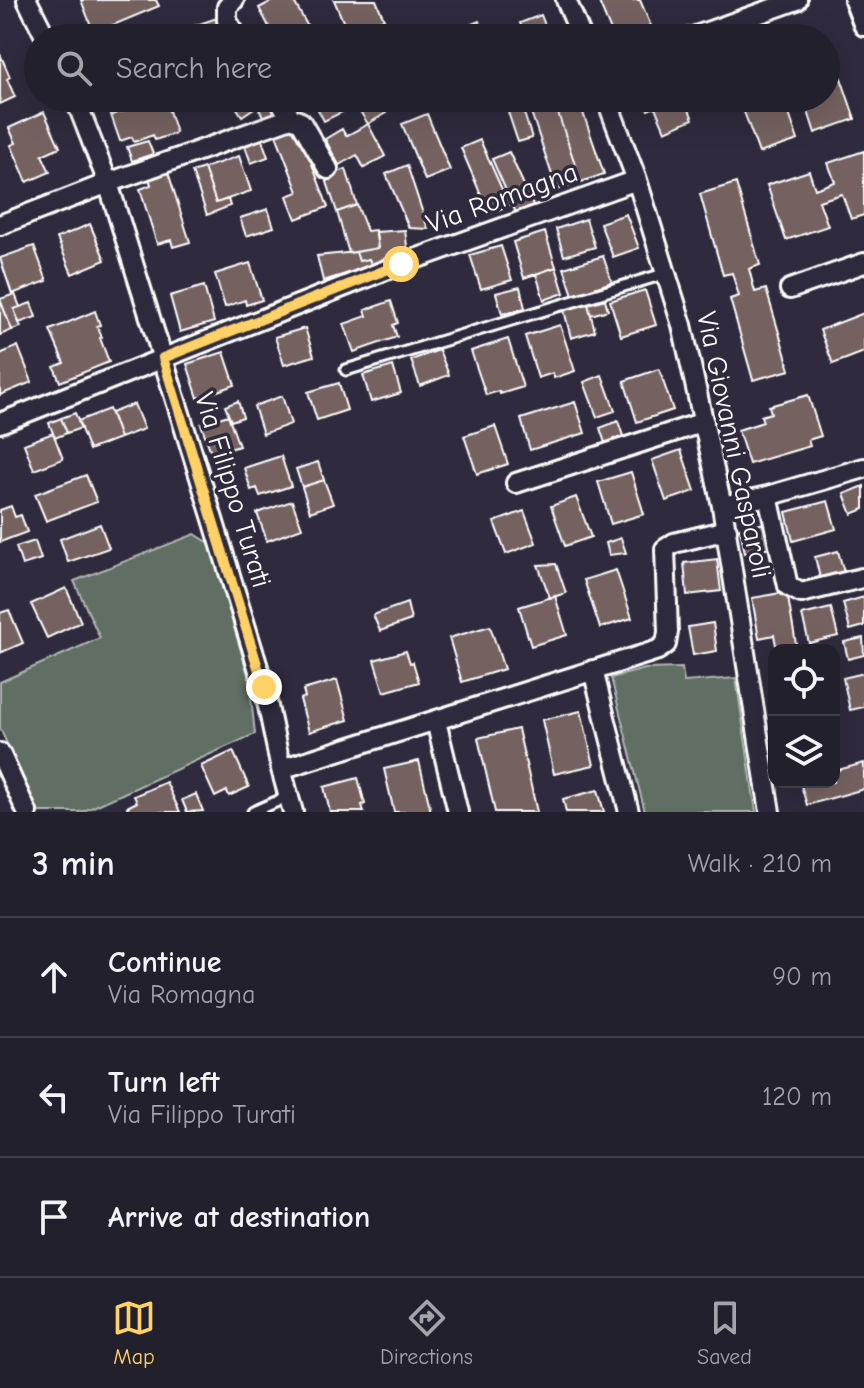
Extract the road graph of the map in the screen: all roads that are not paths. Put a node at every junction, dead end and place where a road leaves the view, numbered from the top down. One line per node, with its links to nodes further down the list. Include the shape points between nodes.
1 (27, 0): 6 (street)
2 (234, 0): 7 (street, via 227,7)
3 (566, 0): 8 (street)
4 (797, 0): 9 (street)
5 (854, 0): 10 (street)
6 (39, 24)
7 (229, 24)
8 (576, 24)
9 (729, 24)
10 (864, 26)
11 (80, 112): 17 (street, Via Filippo Turati)
12 (287, 112): 14 (street)
13 (611, 112): 16 (street, Via Giovanni Gasparoli)
14 (291, 118): 15 (street, via 301,122); 17 (street)
15 (328, 169)
16 (637, 180): 20 (street, Via Giovanni Gasparoli); 22 (street, Via Romagna, via 401,264)
17 (108, 183): 18 (street); 22 (street, Via Filippo Turati)
18 (0, 225)
19 (864, 263): 21 (street)
20 (667, 273): 23 (lane); 24 (street, Via Giovanni Gasparoli)
21 (790, 289)
22 (163, 358): 25 (street, Via Romagna); 35 (street, Via Filippo Turati, via 264,687)
23 (346, 370)
24 (704, 422): 27 (street); 29 (street, Via Giovanni Gasparoli)
25 (0, 423)
26 (864, 468): 28 (street)
27 (516, 483)
28 (768, 496): 29 (street); 31 (street, via 788,586 801,593)
29 (722, 506): 30 (street, Via Giovanni Gasparoli)
30 (727, 530): 32 (street, via 665,549 666,644); 41 (street, Via Giovanni Gasparoli)
31 (862, 578)
32 (593, 670): 33 (street); 40 (street)
33 (436, 721): 35 (street); 39 (street)
34 (0, 753): 37 (street)
35 (281, 769): 36 (street, Via Filippo Turati)
36 (291, 804): 38 (lane)
37 (27, 812)
38 (253, 812)
39 (458, 812)
40 (629, 812)
41 (770, 812)

